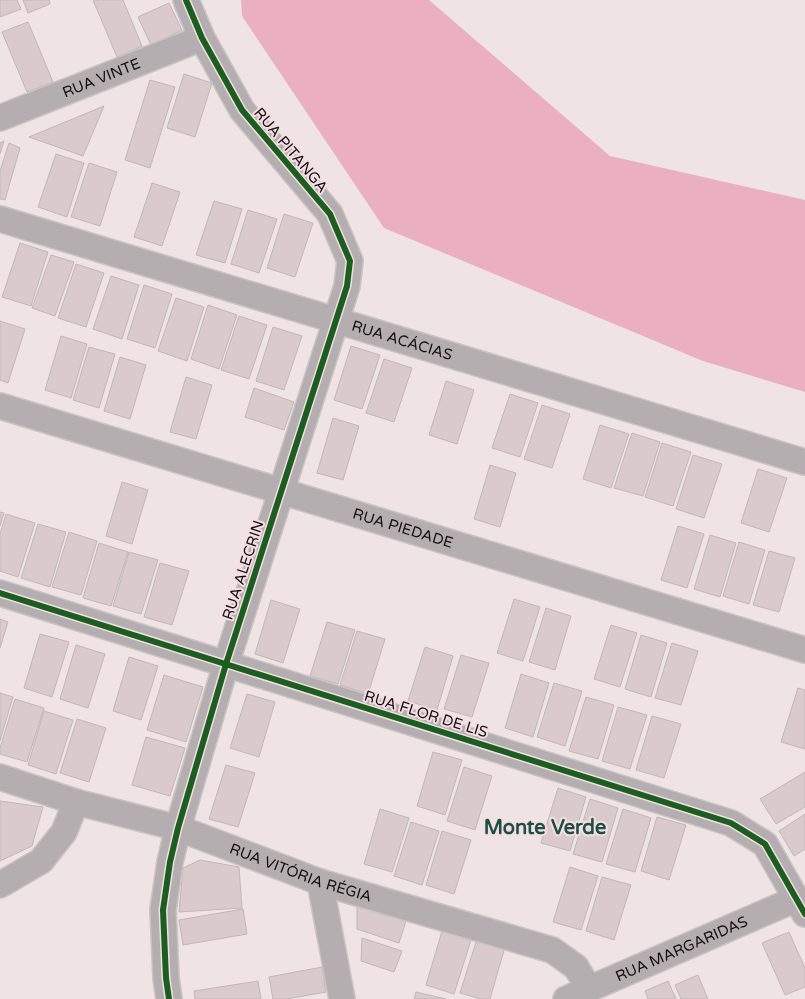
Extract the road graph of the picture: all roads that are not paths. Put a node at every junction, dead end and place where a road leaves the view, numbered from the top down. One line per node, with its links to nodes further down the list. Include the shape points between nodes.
1 (186, 0): 2 (street, RUA PITANGA)
2 (202, 38): 3 (street, RUA VINTE); 5 (street, RUA PITANGA, via 242,110 330,214 350,261 347,286)
3 (0, 118)
4 (0, 219): 5 (street, RUA ACÁCIAS)
5 (336, 320): 7 (street, RUA ACÁCIAS); 8 (street, RUA ALECRIN)
6 (0, 406): 8 (street, RUA PIEDADE)
7 (805, 462)
8 (281, 491): 10 (street, RUA PIEDADE); 11 (street, RUA ALECRIN)
9 (0, 593): 11 (street, RUA FLOR DE LIS)
10 (805, 650)
11 (226, 664): 14 (street, RUA ALECRIN); 17 (street, RUA FLOR DE LIS, via 731,823 765,844)
12 (0, 777): 13 (street, RUA VITÓRIA RÉGIA)
13 (76, 802): 14 (street, RUA VITÓRIA RÉGIA); 16 (street, via 64,832 41,861)
14 (178, 828): 15 (street, RUA VITÓRIA RÉGIA); 19 (street, RUA ALECRIN, via 163,910)
15 (320, 882): 18 (street, RUA VITÓRIA RÉGIA, via 552,950 576,967); 20 (street)
16 (0, 885)
17 (801, 906): 18 (street, RUA MARGARIDAS)
18 (589, 989): 21 (street, RUA MARGARIDAS)
19 (169, 999)
20 (342, 999)
21 (566, 999)

